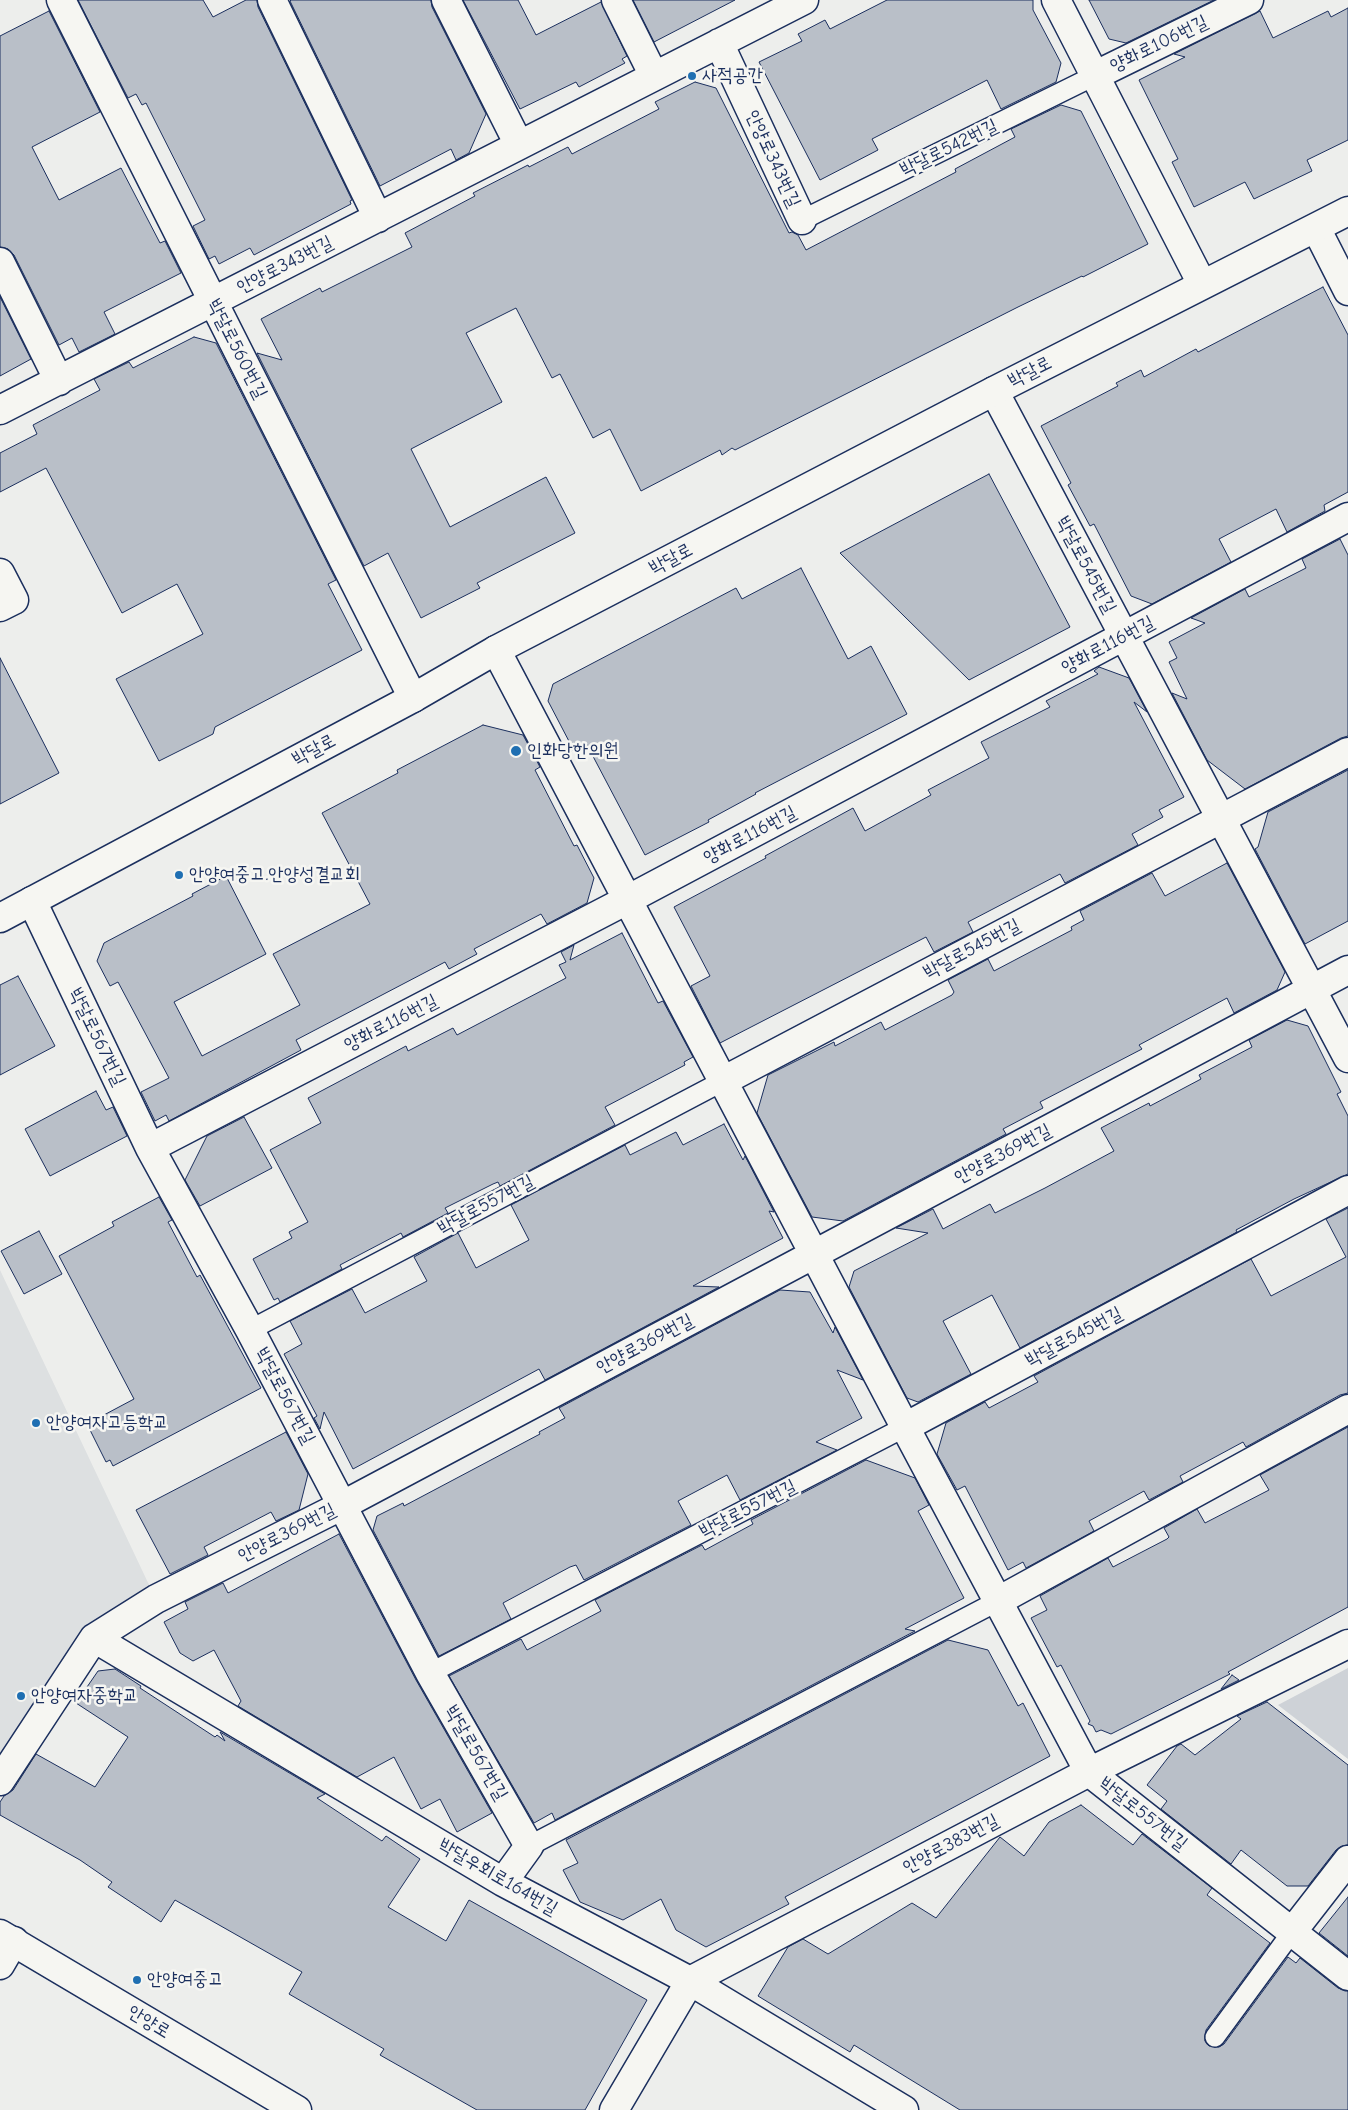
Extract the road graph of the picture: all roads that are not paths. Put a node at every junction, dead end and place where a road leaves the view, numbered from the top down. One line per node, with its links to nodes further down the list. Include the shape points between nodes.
1 (61, 0): 19 (street, 박달로560번길)
2 (272, 0): 13 (street)
3 (446, 0): 11 (street)
4 (616, 0): 10 (street)
5 (803, 0): 8 (street, 안양로343번길)
6 (1056, 0): 9 (street)
7 (1249, 0): 9 (street, 양화로106번길)
8 (719, 43): 10 (street, 안양로343번길); 14 (street, 안양로343번길)
9 (1096, 75): 14 (lane, 박달로542번길); 17 (street)
10 (654, 76): 11 (street, 안양로343번길)
11 (519, 145): 13 (street, 안양로343번길)
12 (1348, 211): 15 (street, 박달로)
13 (378, 218): 19 (street, 안양로343번길)
14 (802, 220)
15 (1316, 228): 17 (street, 박달로); 18 (street)
16 (0, 262): 20 (street)
17 (1202, 284): 21 (street, 박달로)
18 (1348, 291)
19 (214, 302): 20 (street, 안양로343번길); 28 (street, 박달로560번길)
20 (59, 380): 22 (street, 안양로343번길)
21 (994, 391): 26 (street, 박달로545번길); 27 (street, 박달로)
22 (0, 410)
23 (1348, 517): 26 (street, 양화로116번길)
24 (0, 573): 25 (street, via 14,600)
25 (0, 607)
26 (1124, 636): 30 (street, 박달로545번길); 31 (street, 양화로116번길)
27 (496, 650): 28 (street, 박달로); 31 (street, 박달로557번길)
28 (413, 698): 32 (street, 박달로)
29 (1348, 752): 30 (street)
30 (1220, 818): 35 (street, 박달로545번길); 37 (street, 박달로545번길)
31 (627, 900): 37 (street, 박달로557번길); 38 (street, 양화로116번길)
32 (32, 901): 33 (street, 박달로); 38 (street, 박달로567번길)
33 (0, 918)
34 (1348, 970): 35 (street, 안양로369번길)
35 (1312, 989): 36 (street, 박달로545번길); 40 (street, 안양로369번길)
36 (1348, 1058)
37 (723, 1081): 40 (street, 박달로557번길); 41 (lane, 박달로557번길)
38 (150, 1148): 41 (street, 박달로567번길)
39 (1348, 1190): 43 (street, 박달로545번길)
40 (815, 1254): 43 (street, 박달로557번길); 44 (street, 안양로369번길)
41 (250, 1330): 44 (street, 박달로567번길)
42 (1348, 1409): 45 (street)
43 (905, 1427): 45 (street, 박달로557번길); 48 (lane, 박달로557번길)
44 (343, 1505): 46 (street, 안양로369번길, via 156,1599); 48 (street, 박달로567번길)
45 (998, 1601): 49 (street, 박달로557번길); 51 (lane)
46 (94, 1638): 50 (street, 안양로369번길); 53 (street, 박달우회로164번길)
47 (1348, 1644): 49 (street, 안양로383번길)
48 (430, 1673): 51 (street, 박달로567번길)
49 (1089, 1772): 54 (street, 박달로557번길); 58 (street, 안양로383번길)
50 (0, 1781)
51 (529, 1846): 53 (street)
52 (1348, 1860): 54 (street)
53 (503, 1882): 58 (street, 박달우회로164번길)
54 (1292, 1932): 57 (street, 박달로557번길); 59 (lane)
55 (7, 1938): 56 (street); 60 (street, 안양로)
56 (0, 1965)
57 (1348, 1976)
58 (690, 1981): 61 (street); 62 (street, 박달우회로164번길)
59 (1215, 2037)
60 (298, 2110)
61 (614, 2110)
62 (904, 2110)

